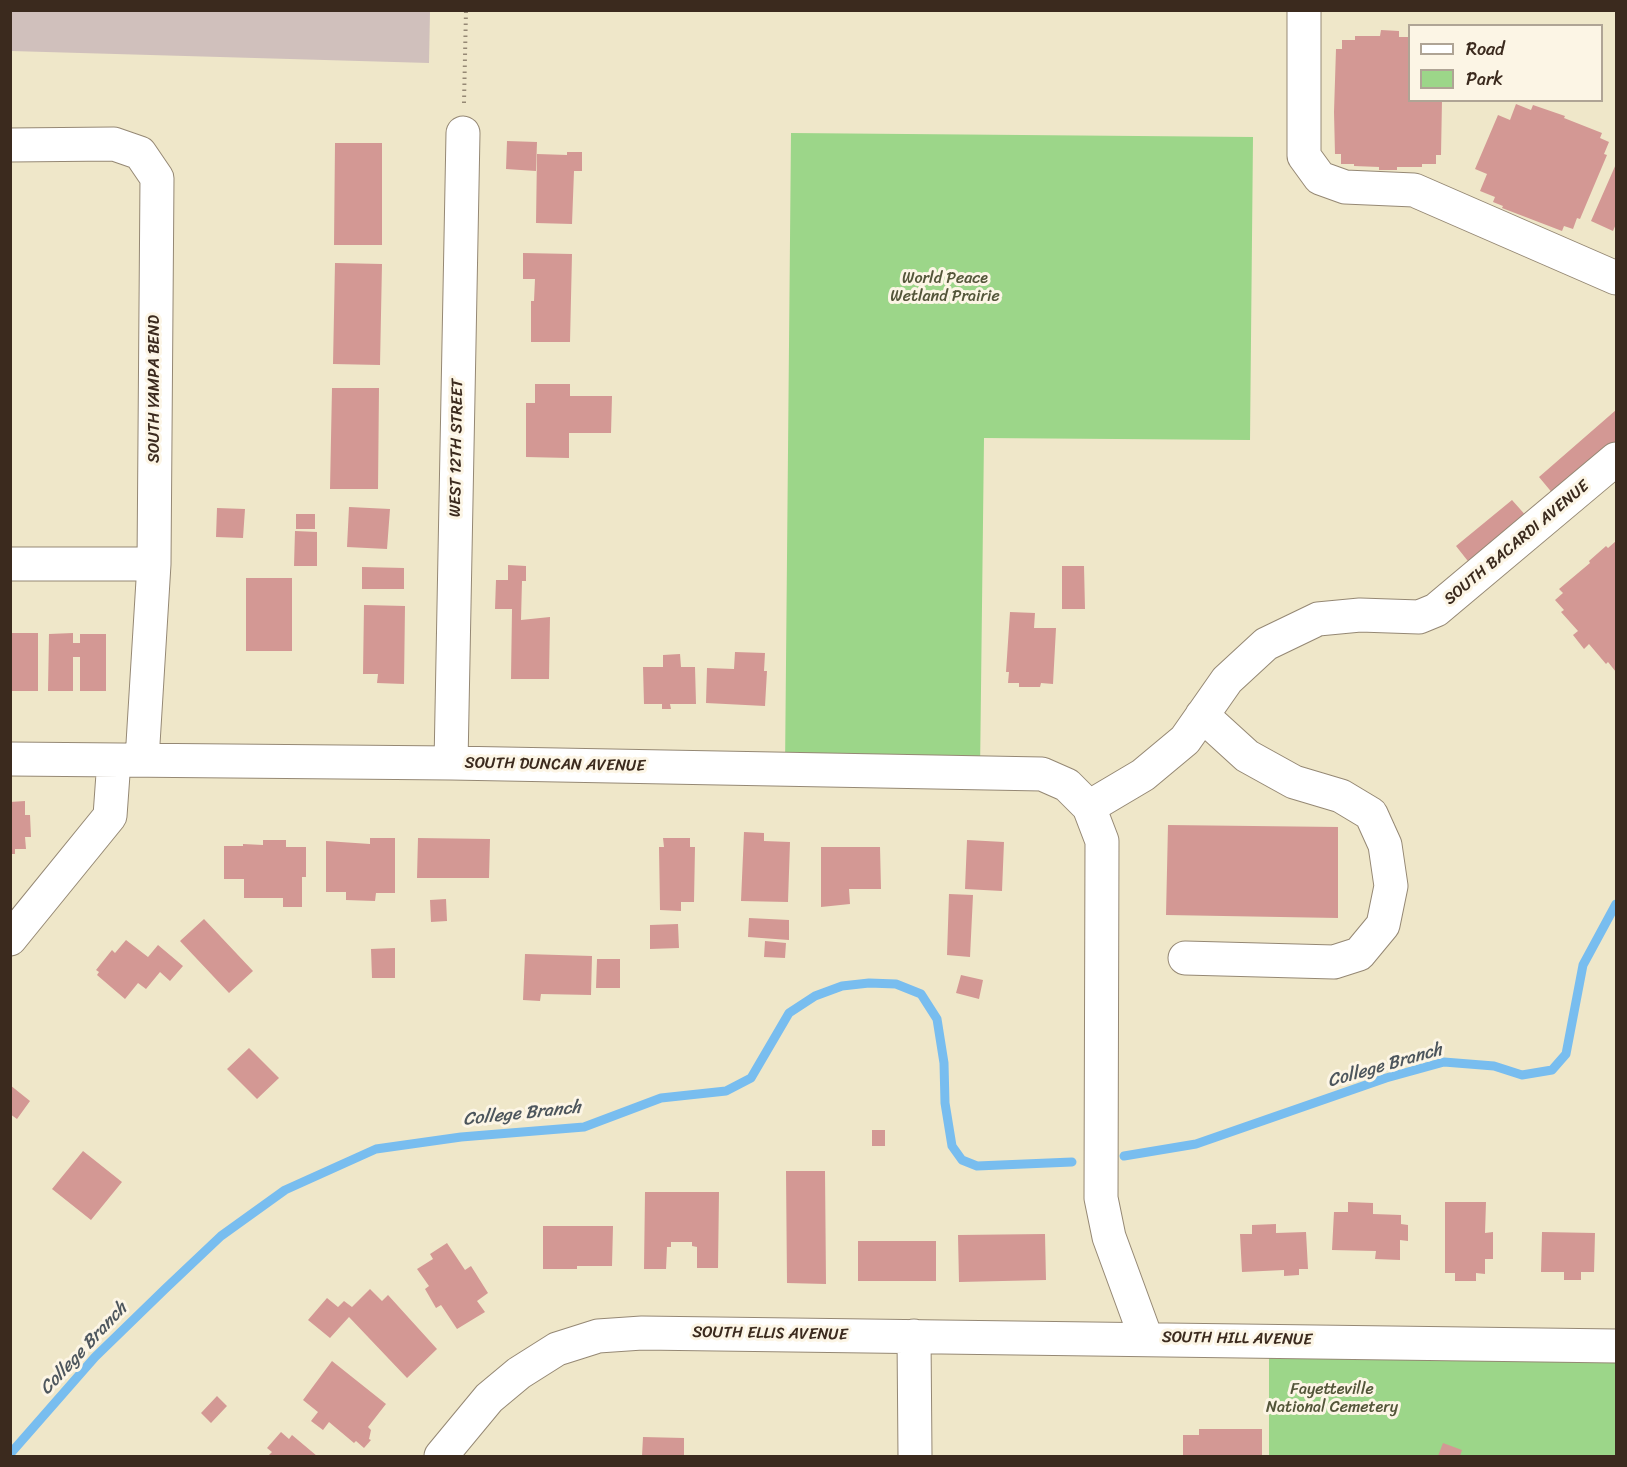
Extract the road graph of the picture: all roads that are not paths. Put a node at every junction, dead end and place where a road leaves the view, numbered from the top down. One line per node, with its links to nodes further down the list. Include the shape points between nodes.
1 (1304, 10): 4 (street, via 1304,156 1320,178 1345,188 1414,190)
2 (463, 133): 11 (street, WEST 12TH STREET)
3 (10, 145): 7 (street, SOUTH YAMPA BEND, via 114,144 140,153 157,178)
4 (1617, 278)
5 (1617, 459): 8 (street, SOUTH BACARDI AVENUE, via 1436,610 1419,617 1360,615 1318,619 1266,644 1227,680)
6 (10, 564): 7 (street)
7 (154, 564): 10 (street, SOUTH YAMPA BEND)
8 (1202, 715): 12 (street, SOUTH BACARDI AVENUE, via 1185,740 1143,775); 14 (street, via 1247,756 1294,782 1341,796 1371,814 1385,845 1391,886 1383,925 1359,954 1334,962)
9 (10, 759): 10 (street, SOUTH DUNCAN AVENUE)
10 (128, 760): 11 (street, SOUTH DUNCAN AVENUE); 13 (street, SOUTH YAMPA BEND, via 110,816)
11 (451, 763): 12 (street, SOUTH DUNCAN AVENUE, via 1042,774 1067,785)
12 (1089, 807): 16 (street, SOUTH HILL AVENUE, via 1102,841 1101,1198 1109,1238)
13 (10, 939)
14 (1185, 958)
15 (914, 1336): 16 (street, SOUTH ELLIS AVENUE); 18 (street, SOUTH ELLIS AVENUE, via 598,1336 557,1349 519,1373 489,1398); 19 (street)
16 (1146, 1338): 17 (street, SOUTH HILL AVENUE)
17 (1617, 1346)
18 (441, 1456)
19 (915, 1456)

